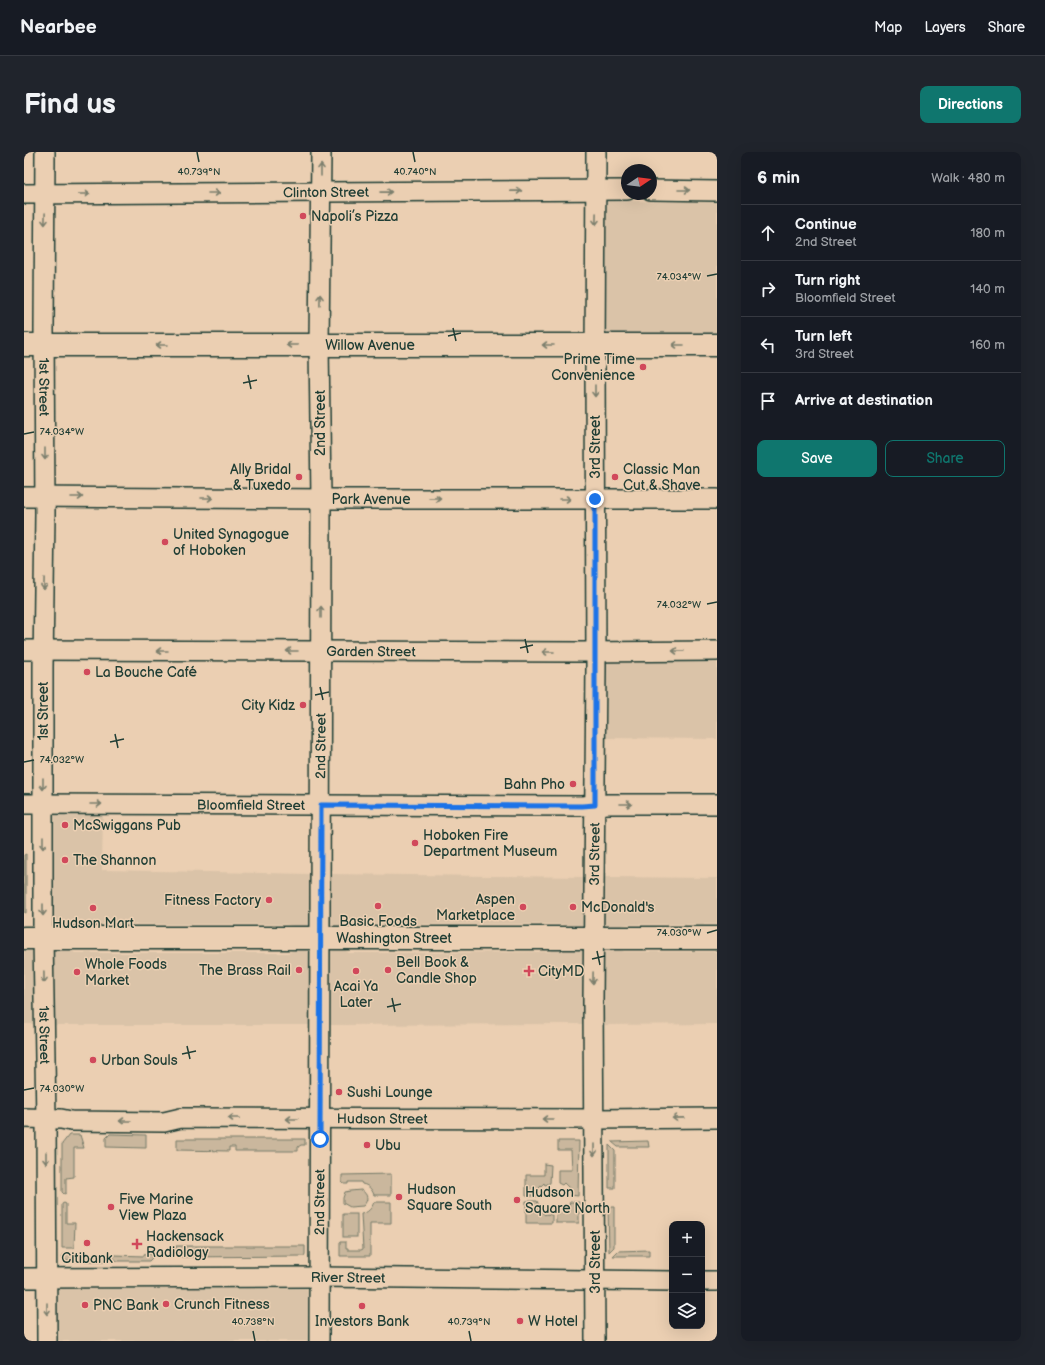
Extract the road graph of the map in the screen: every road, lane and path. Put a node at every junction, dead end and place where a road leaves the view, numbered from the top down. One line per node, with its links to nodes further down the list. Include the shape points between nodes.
1 (45, 152): 10 (street, 1st Street)
2 (321, 152): 8 (street, 2nd Street, one-way to 2)
3 (596, 152): 4 (street, 3rd Street)
4 (596, 190): 5 (street, Clinton Street); 8 (street, Clinton Street, one-way to 4); 13 (street, 3rd Street, one-way to 13)
5 (621, 190)
6 (657, 190): 7 (street, one-way to 7)
7 (717, 191)
8 (321, 192): 10 (street, Clinton Street, one-way to 8); 12 (street, 2nd Street, one-way to 8)
9 (24, 194): 10 (street, Clinton Street)
10 (45, 194): 11 (street, 1st Street, one-way to 11)
11 (34, 345): 12 (main road, Willow Avenue, one-way to 11); 16 (street, 1st Street, one-way to 16)
12 (320, 345): 13 (main road, Willow Avenue, one-way to 12); 17 (street, 2nd Street)
13 (595, 345): 14 (main road, Willow Avenue, one-way to 13); 18 (street, 3rd Street, one-way to 18)
14 (717, 345)
15 (24, 497): 16 (street, Park Avenue)
16 (45, 497): 17 (street, Park Avenue, one-way to 17); 21 (street, 1st Street, one-way to 21)
17 (321, 499): 18 (street, Park Avenue, one-way to 18); 22 (street, 2nd Street, one-way to 17)
18 (595, 499): 19 (street, Park Avenue); 24 (street, 3rd Street)
19 (717, 499)
20 (24, 650): 21 (street, Garden Street)
21 (44, 650): 22 (street, Garden Street, one-way to 21); 26 (street, 1st Street, one-way to 26)
22 (321, 651): 24 (street, Garden Street, one-way to 22); 28 (street, 2nd Street)
23 (717, 651): 24 (street, Garden Street, one-way to 24)
24 (596, 652): 29 (street, 3rd Street)
25 (24, 804): 26 (street, Bloomfield Street)
26 (43, 804): 28 (street, Bloomfield Street, one-way to 28); 30 (street, 1st Street, one-way to 30)
27 (717, 804): 29 (street, Bloomfield Street, one-way to 27)
28 (321, 805): 29 (street, Bloomfield Street); 32 (street, 2nd Street)
29 (595, 805): 33 (street, 3rd Street)
30 (34, 938): 32 (main road, Washington Street); 37 (street, 1st Street, one-way to 37)
31 (717, 938): 33 (main road, Washington Street)
32 (320, 939): 33 (main road, Washington Street); 35 (street, 2nd Street)
33 (593, 939): 38 (street, 3rd Street, one-way to 38)
34 (24, 1118): 37 (street, Hudson Street)
35 (320, 1118): 37 (street, Hudson Street, one-way to 37, via 181,1118 164,1122); 38 (street, Hudson Street, one-way to 35); 39 (street, 2nd Street)
36 (717, 1118): 38 (street, Hudson Street, one-way to 38)
37 (46, 1119): 41 (street, 1st Street, one-way to 41)
38 (594, 1119): 42 (street, 3rd Street, one-way to 42)
39 (319, 1277): 41 (street, River Street); 42 (street, River Street); 47 (street, 2nd Street)
40 (24, 1278): 41 (street, River Street)
41 (47, 1278): 46 (street, 1st Street, one-way to 46)
42 (595, 1280): 43 (street, River Street); 48 (street, 3rd Street)
43 (669, 1281)
44 (705, 1281): 45 (street)
45 (717, 1281)
46 (47, 1341)
47 (320, 1341)
48 (595, 1341)

